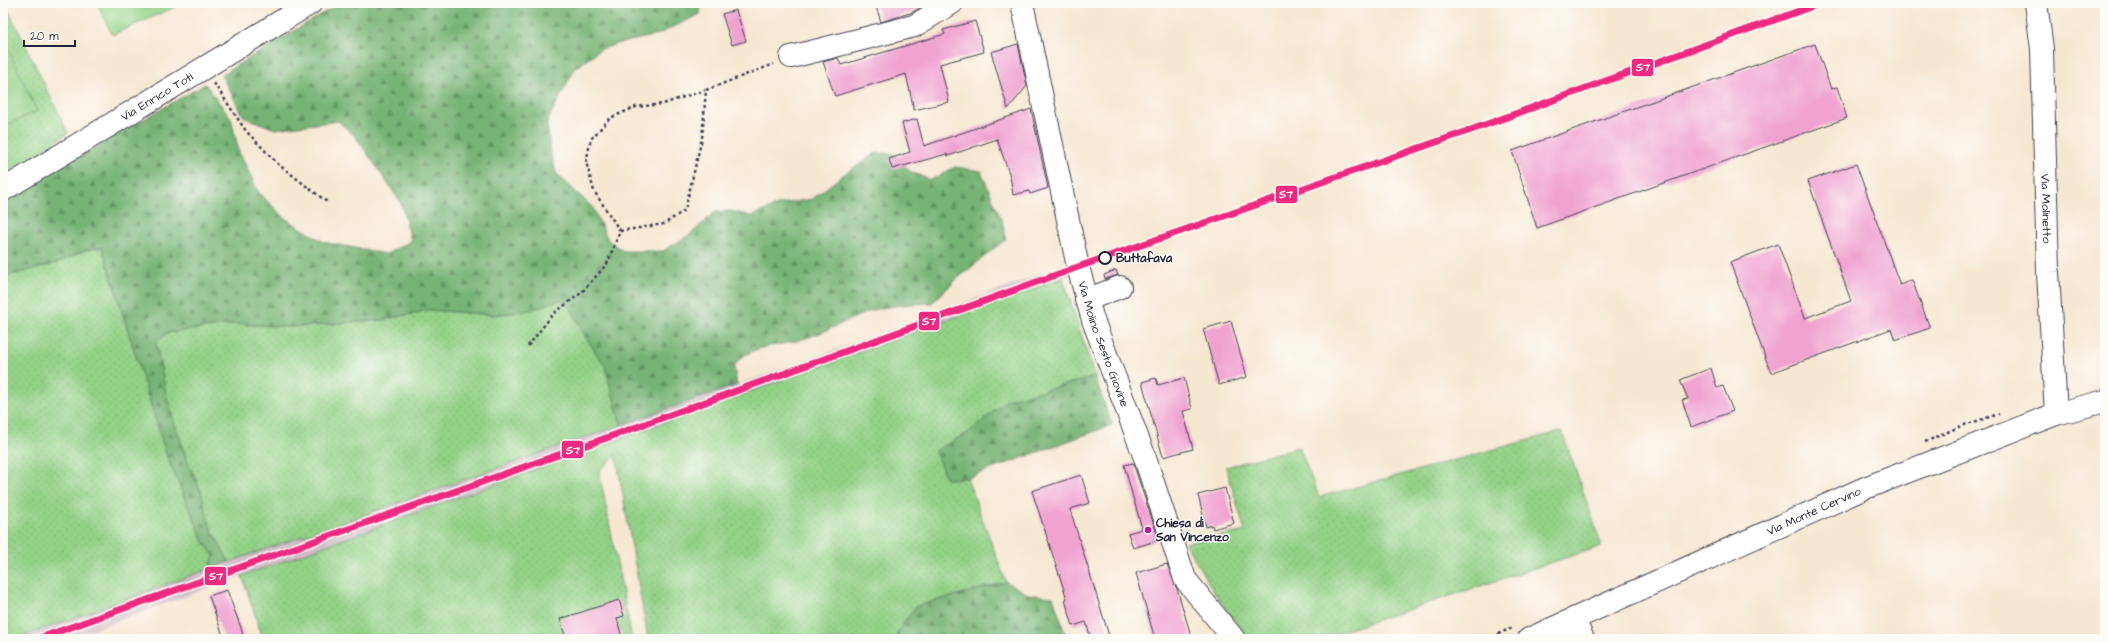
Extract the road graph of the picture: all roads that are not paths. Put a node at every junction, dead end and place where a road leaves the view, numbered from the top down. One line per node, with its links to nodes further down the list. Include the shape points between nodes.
1 (311, 3): 6 (street, Via Enrico Toti)
2 (952, 3): 5 (street, via 914,26)
3 (1022, 3): 8 (street, Via Molino Sesto Giovine)
4 (2036, 3): 10 (street, Via Molinetto, via 2043,71 2048,272)
5 (791, 57)
6 (3, 190)
7 (1120, 287): 8 (street)
8 (1086, 300): 12 (street, Via Molino Sesto Giovine, via 1144,454 1186,579)
9 (2105, 401): 10 (street, Via Monte Cervino)
10 (2056, 414): 11 (street, Via Monte Cervino, via 1865,488)
11 (1574, 619): 13 (street, Via Monte Cervino); 14 (street)
12 (1234, 639)
13 (1529, 639)
14 (1583, 639)

